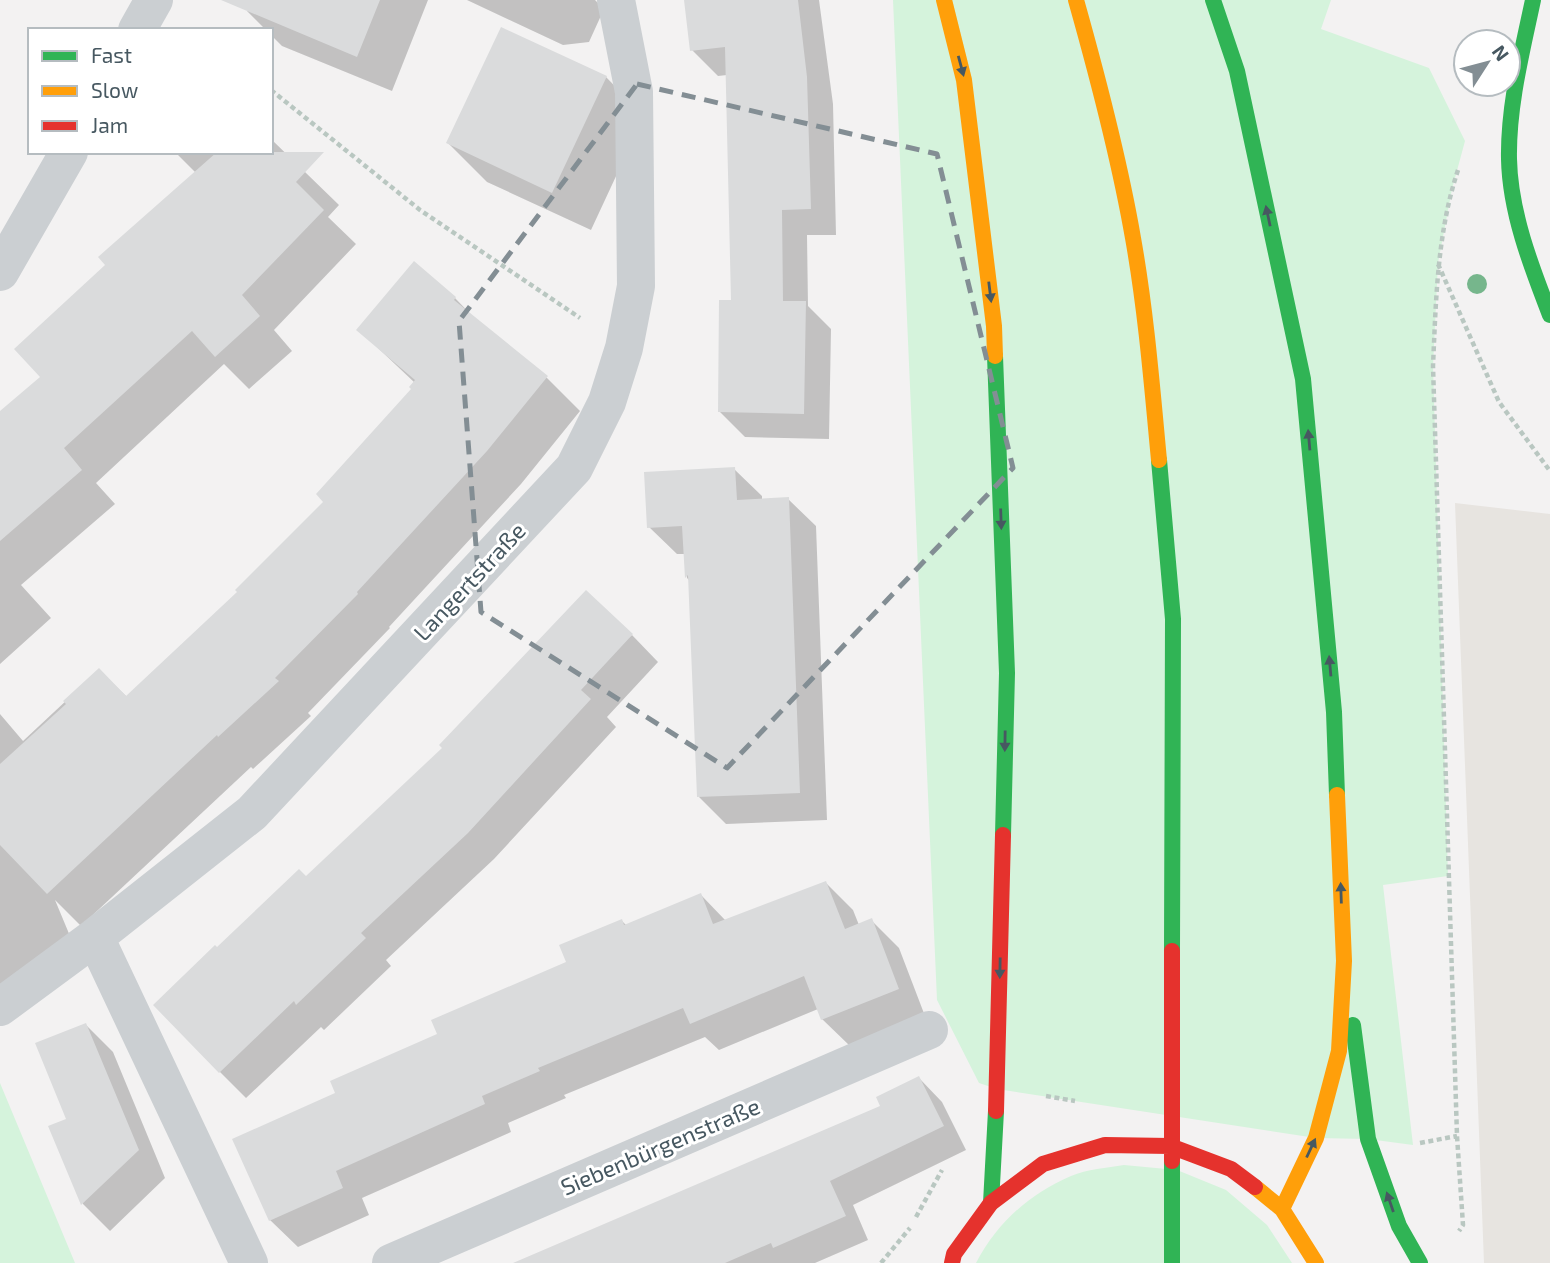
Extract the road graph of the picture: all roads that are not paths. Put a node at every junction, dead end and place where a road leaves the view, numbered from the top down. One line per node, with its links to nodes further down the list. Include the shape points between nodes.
1 (154, 0): 7 (street)
2 (616, 0): 11 (street, Langertstraße, via 634,92 636,286 607,402 574,468 252,813)
3 (944, 0): 15 (main road, one-way to 15, via 964,80 994,326 1007,673)
4 (1076, 0): 20 (main road, via 1103,95 1133,238 1152,383 1173,619)
5 (1213, 0): 12 (main road, one-way to 5, via 1334,712 1303,379 1237,71)
6 (1533, 0): 10 (main road, via 1508,145 1513,195)
7 (138, 28)
8 (68, 154): 9 (street)
9 (0, 272)
10 (1550, 315)
11 (95, 937): 13 (street, Langertstraße); 17 (street)
12 (1344, 961): 16 (main road, one-way to 12, via 1316,1138 1339,1051); 22 (main road, one-way to 12, via 1399,1226 1368,1139)
13 (0, 1007)
14 (929, 1030): 18 (street, Siebenbürgenstraße)
15 (990, 1203): 16 (main road, via 1055,1160 1105,1145 1170,1146 1231,1169); 19 (main road)
16 (1282, 1209): 21 (main road)
17 (248, 1263)
18 (391, 1263)
19 (952, 1263)
20 (1172, 1263)
21 (1316, 1263)
22 (1420, 1263)

